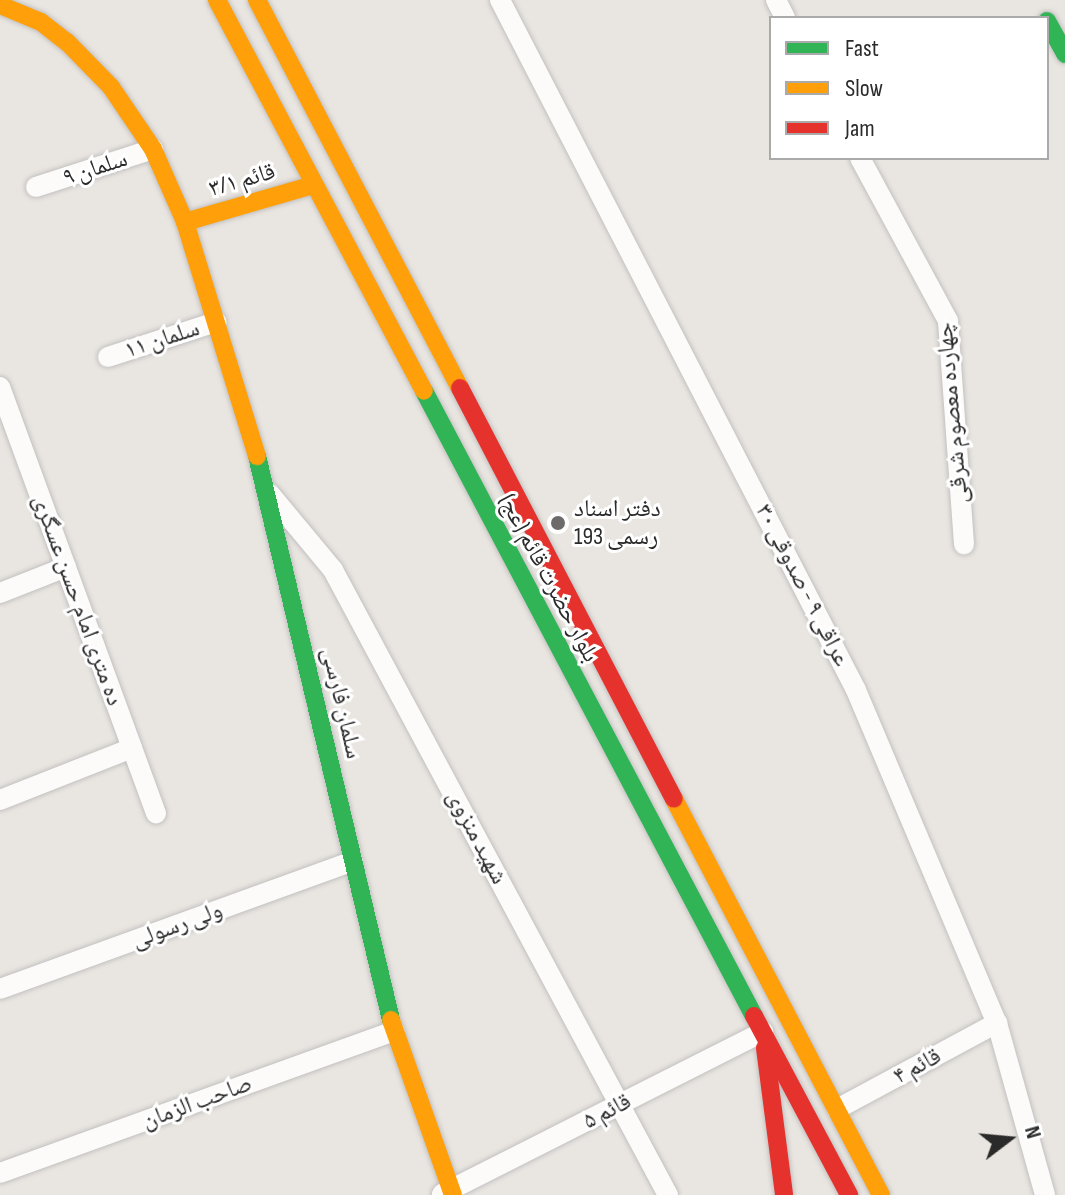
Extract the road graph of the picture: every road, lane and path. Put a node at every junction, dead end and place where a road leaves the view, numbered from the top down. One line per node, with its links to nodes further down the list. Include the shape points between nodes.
1 (250, 0): 5 (street)
2 (257, 0): 29 (main road, بلوار حضرت قائم (عج))
3 (500, 0): 25 (street, عراقی ۹ - صدوقی ۳۰, via 856,690)
4 (0, 5): 8 (main road, سلمان فارسی, via 41,22 67,42 111,87)
5 (220, 7): 10 (main road, بلوار حضرت قائم (عج))
6 (1049, 25): 7 (main road)
7 (1065, 54)
8 (153, 149): 11 (street, سلمان ۹); 12 (main road, سلمان فارسی)
9 (861, 160): 17 (street, چهارده معصوم شرقی, via 948,321)
10 (313, 185): 12 (main road, قائم ۳/۱); 27 (main road, بلوار حضرت قائم (عج))
11 (36, 187)
12 (185, 222): 13 (main road, سلمان فارسی)
13 (216, 322): 14 (street, سلمان ۱۱); 16 (main road, سلمان فارسی)
14 (108, 357)
15 (1, 395): 18 (street, ده متری امام حسن عسگری)
16 (268, 492): 23 (main road, سلمان فارسی); 28 (street, شهید منزوی, via 333,570)
17 (964, 544)
18 (66, 567): 19 (street); 20 (street, ده متری امام حسن عسگری)
19 (0, 593)
20 (132, 748): 21 (street); 22 (street, ده متری امام حسن عسگری)
21 (0, 800)
22 (156, 813)
23 (353, 861): 24 (street, ولی رسولی); 26 (main road, سلمان فارسی)
24 (0, 989)
25 (997, 1023): 29 (street, قائم ۴); 36 (street, عراقی ۹ - صدوقی ۳۰)
26 (394, 1031): 30 (street, صاحب الزمان); 31 (main road, سلمان فارسی)
27 (763, 1032): 28 (street, قائم ۵); 33 (main road, بلوار حضرت قائم (عج)); 34 (main road)
28 (621, 1104): 31 (street, قائم ۵); 32 (street, شهید منزوی)
29 (837, 1109): 35 (main road, بلوار حضرت قائم (عج))
30 (0, 1173)
31 (448, 1194)
32 (668, 1195)
33 (784, 1195)
34 (849, 1195)
35 (881, 1195)
36 (1045, 1195)

